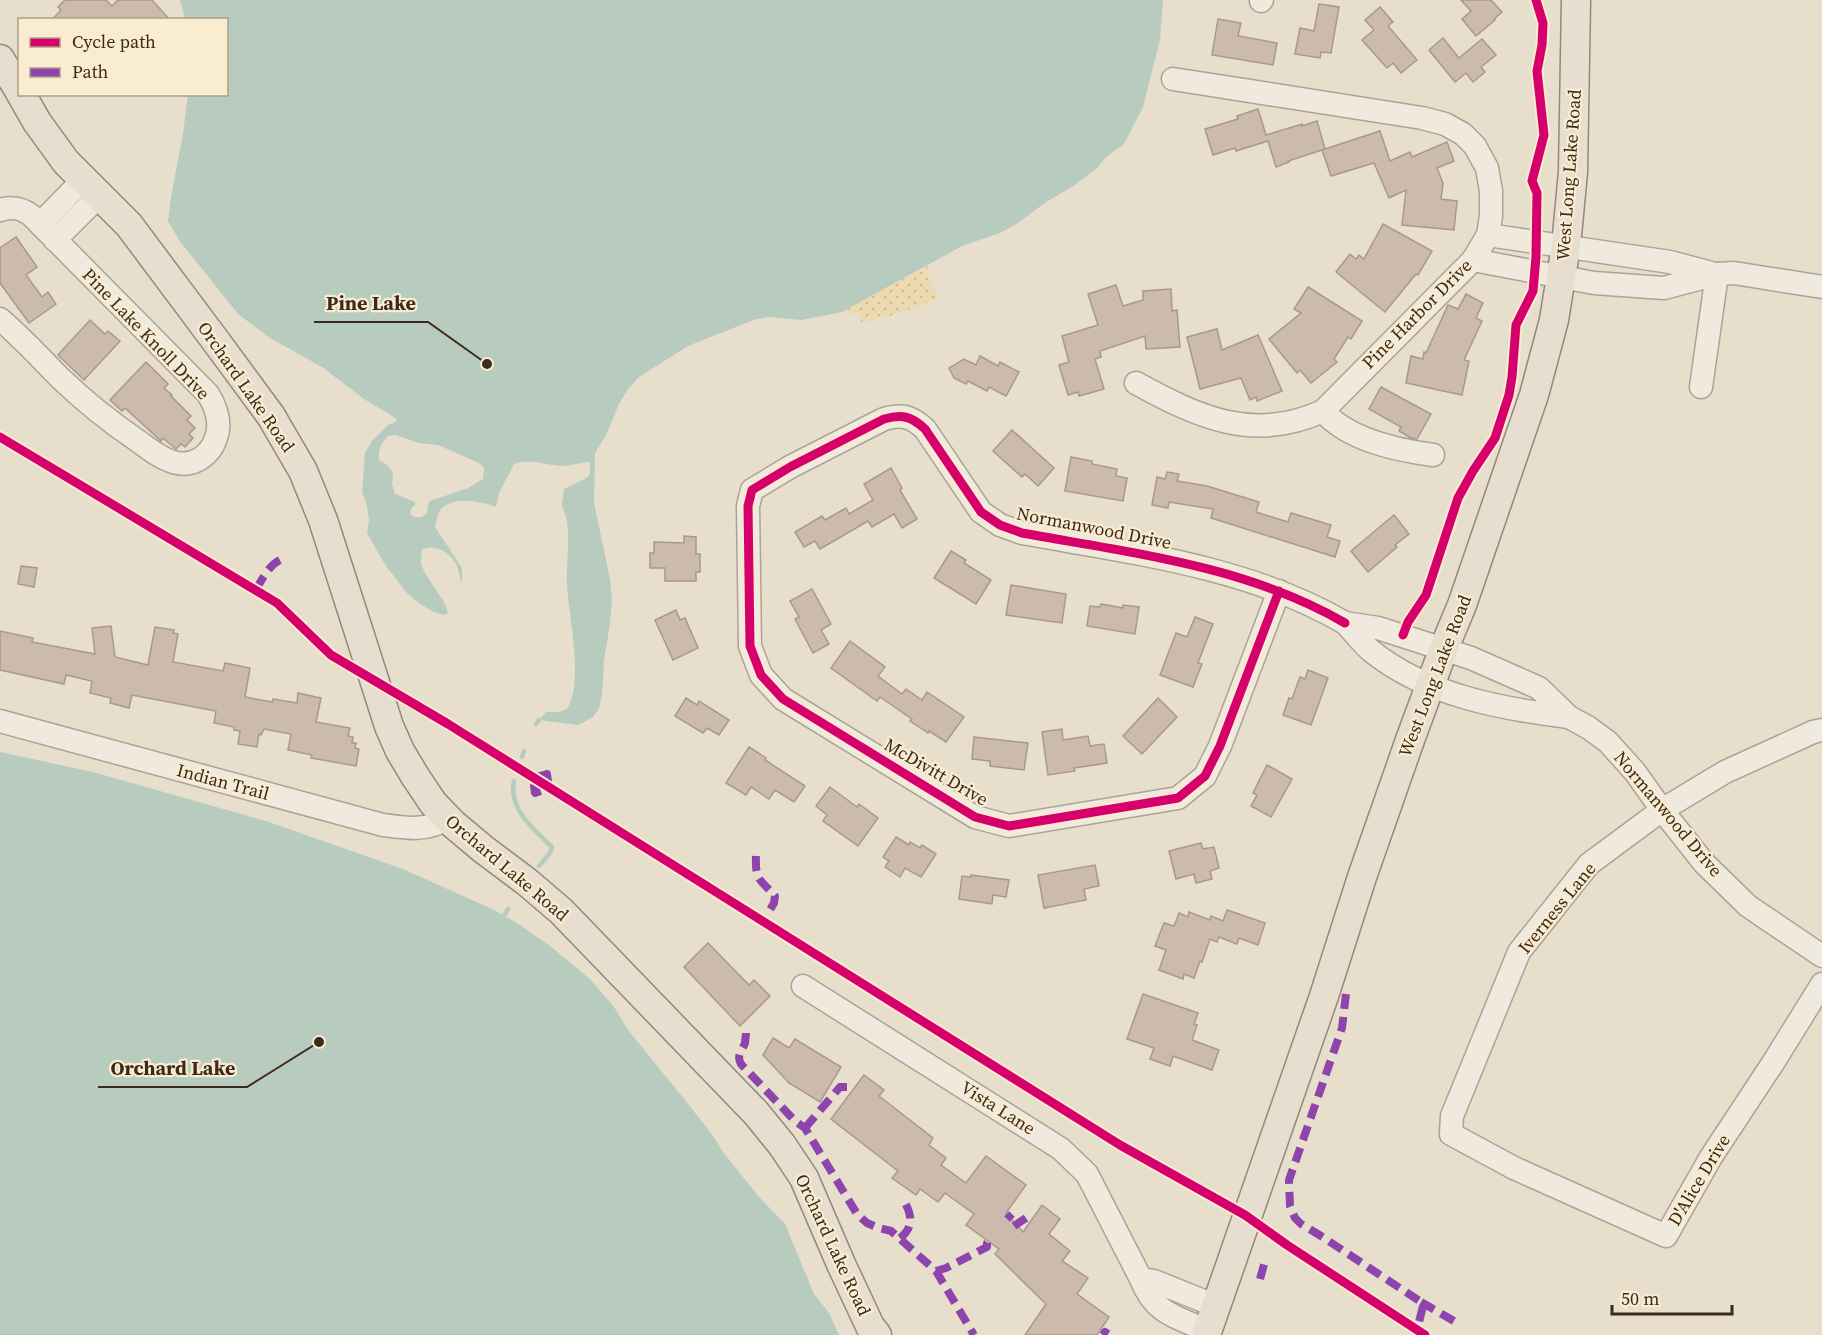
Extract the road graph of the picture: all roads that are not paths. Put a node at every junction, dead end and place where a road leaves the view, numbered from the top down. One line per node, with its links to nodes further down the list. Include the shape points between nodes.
1 (1576, 0): 10 (main road, West Long Lake Road, via 1573,172)
2 (0, 59): 4 (main road, Orchard Lake Road)
3 (1173, 79): 9 (street, Pine Harbor Drive, via 1444,124 1475,146 1487,168 1491,199)
4 (18, 90)
5 (22, 96): 6 (main road, Orchard Lake Road, via 60,154)
6 (92, 187): 8 (street); 29 (main road, Orchard Lake Road, via 129,225 240,374 271,416 303,471 323,520 394,739 415,776)
7 (0, 210): 8 (street, Pine Lake Knoll Drive, via 20,209)
8 (48, 232): 15 (street, Pine Lake Knoll Drive, via 208,394 219,420 210,450 189,463 173,462 155,453 74,390)
9 (1488, 235): 10 (street); 11 (street, Pine Harbor Drive)
10 (1566, 246): 12 (street, via 1670,262); 13 (main road, West Long Lake Road)
11 (1473, 260): 13 (street); 18 (street, Pine Harbor Drive)
12 (1717, 274): 13 (street, via 1664,288 1594,284); 14 (street, via 1734,273); 17 (street)
13 (1562, 277): 23 (main road, West Long Lake Road, via 1534,395)
14 (1822, 287)
15 (0, 319)
16 (1136, 383): 18 (street, Pine Harbor Drive, via 1211,419 1259,427 1303,420)
17 (1701, 387)
18 (1323, 411): 19 (street, via 1332,422 1367,439)
19 (1433, 455)
20 (752, 490): 21 (street, Normanwood Drive, via 790,467 898,415 915,420 925,429 981,512 1000,525 1022,533 1189,563); 21 (street, McDivitt Drive, via 748,506 750,646 761,675 783,699 975,817 1009,826 1178,798 1205,776)
21 (1279, 591): 22 (street, Normanwood Drive)
22 (1345, 622): 23 (street, Normanwood Drive); 24 (street, Normanwood Drive, via 1370,649 1406,675)
23 (1444, 648): 24 (main road, West Long Lake Road); 25 (street, Normanwood Drive, via 1539,688)
24 (1430, 684): 25 (street, Normanwood Drive, via 1457,696); 34 (main road, West Long Lake Road)
25 (1569, 717): 28 (street, Normanwood Drive, via 1608,742)
26 (0, 721): 29 (street, Indian Trail, via 383,825 424,828)
27 (1822, 730): 28 (street, Iverness Lane, via 1725,772)
28 (1662, 810): 30 (street, Normanwood Drive, via 1704,863 1748,906); 33 (street, Iverness Lane, via 1589,864 1519,952 1452,1116)
29 (447, 818): 35 (main road, Orchard Lake Road, via 561,911 782,1144 804,1178 840,1264)
30 (1822, 956)
31 (1822, 984): 33 (street, D'Alice Drive, via 1711,1157 1666,1236 1514,1168)
32 (803, 986): 34 (street, Vista Lane, via 1062,1149 1087,1174 1155,1304 1170,1314)
33 (1451, 1134)
34 (1210, 1324)
35 (877, 1335)

